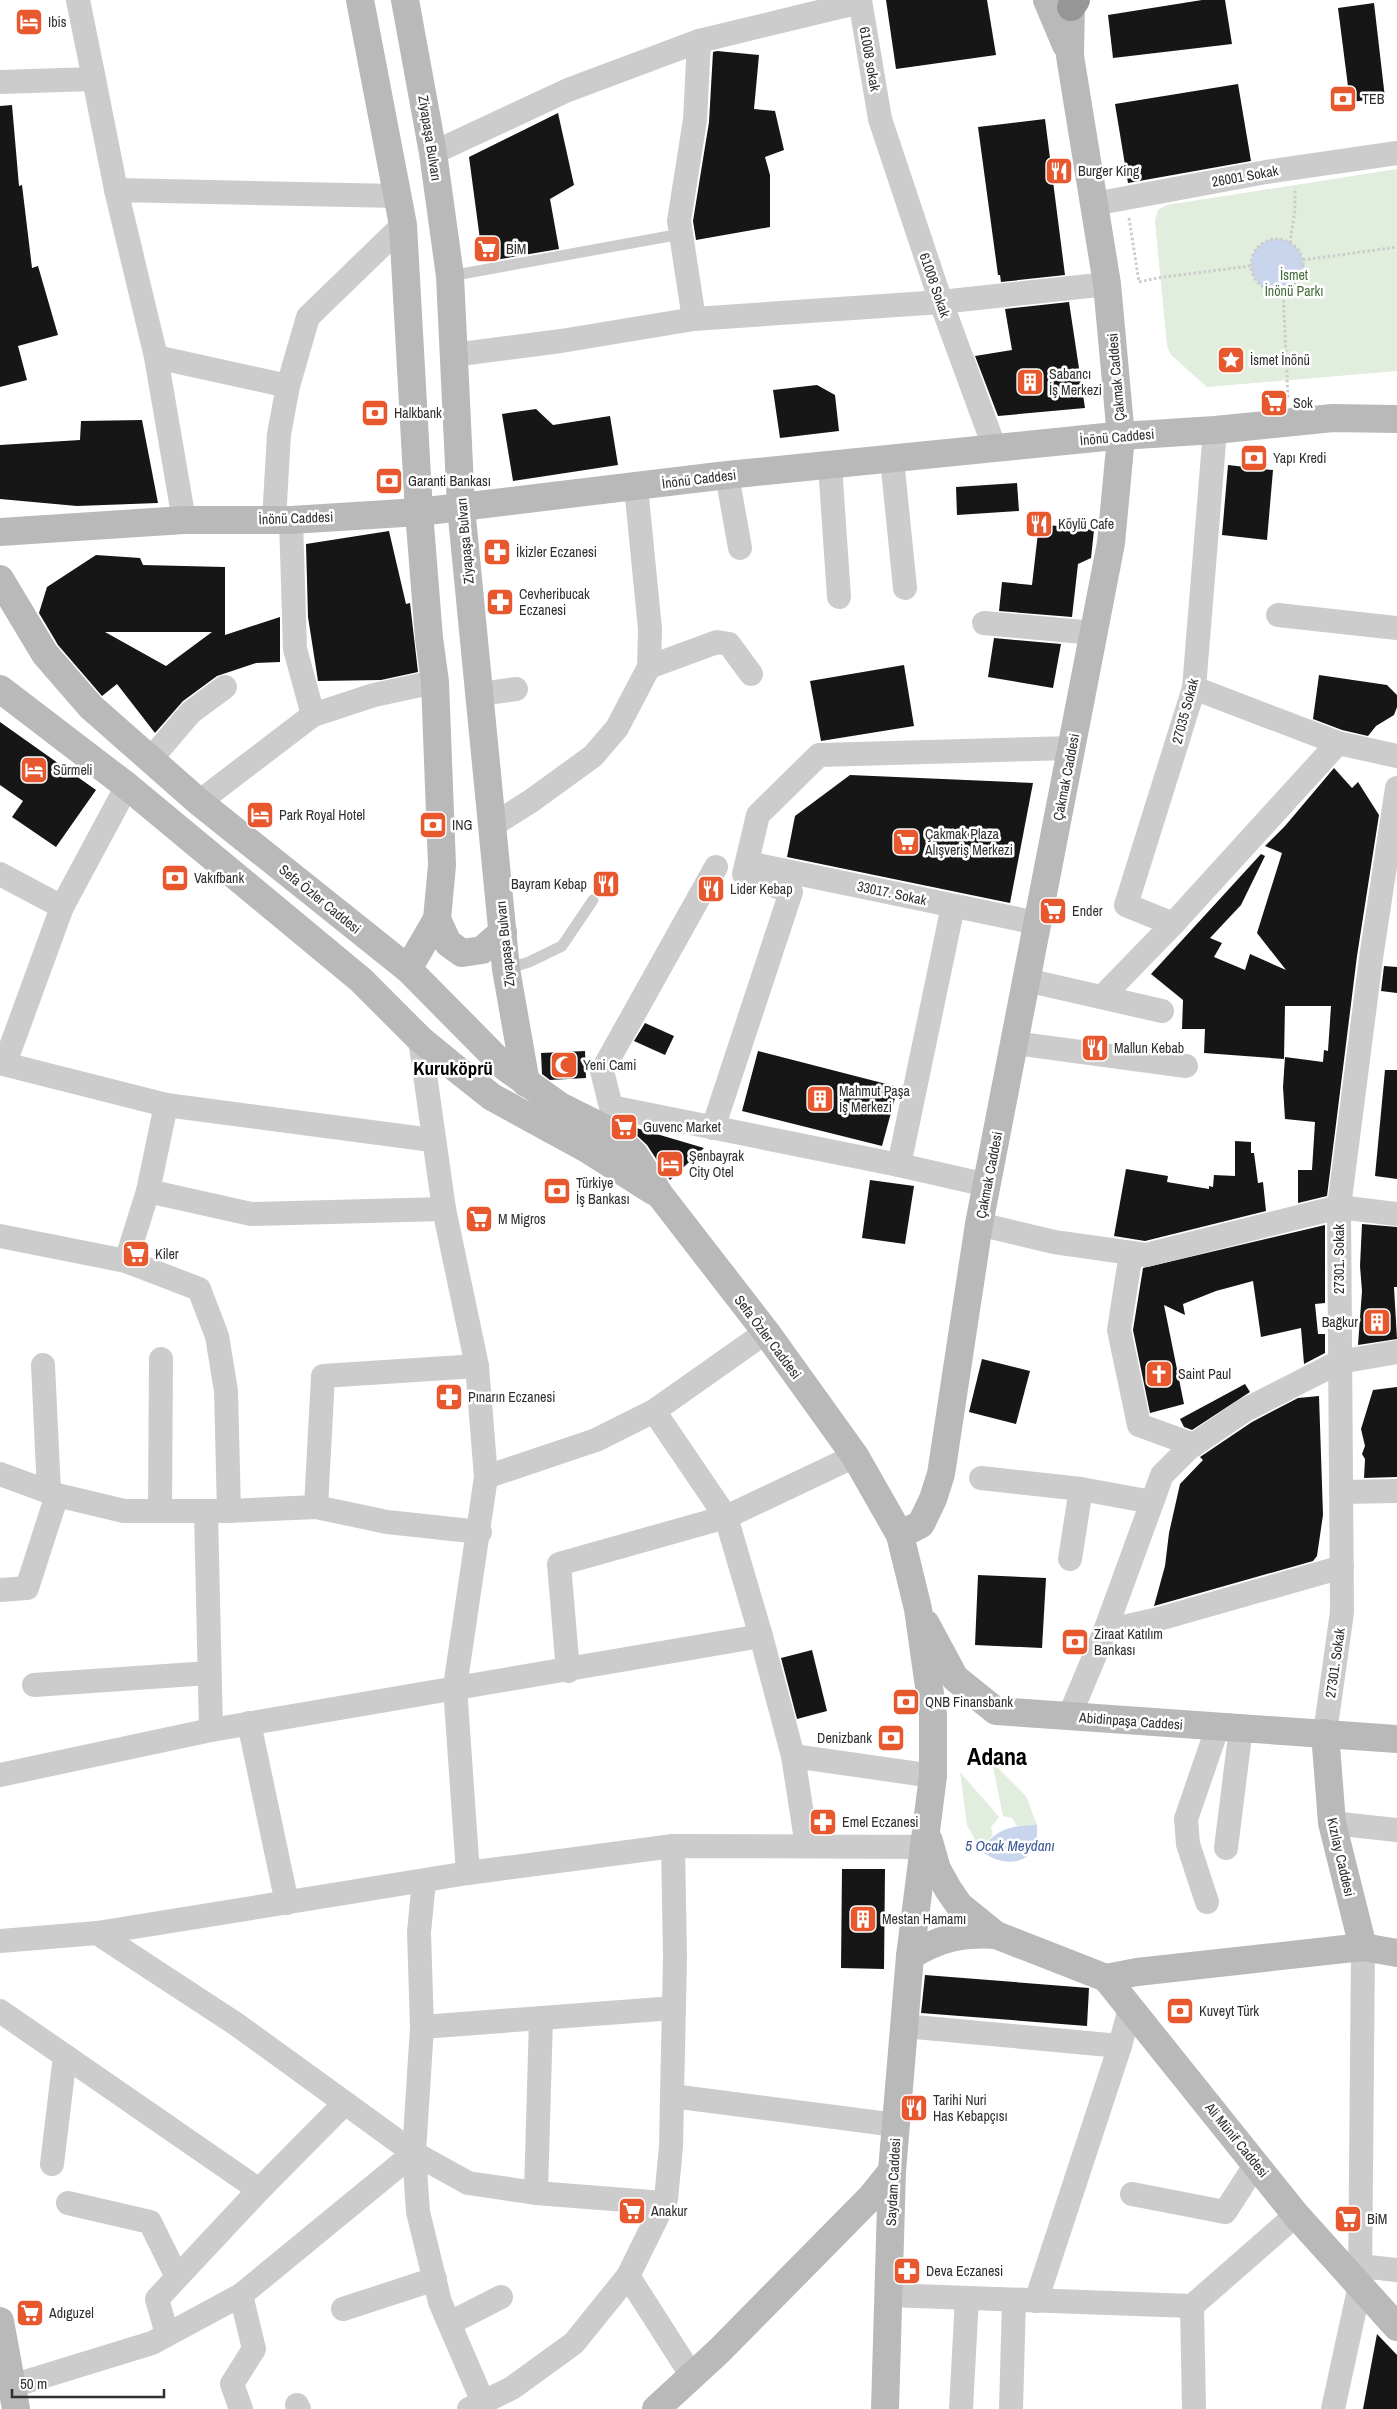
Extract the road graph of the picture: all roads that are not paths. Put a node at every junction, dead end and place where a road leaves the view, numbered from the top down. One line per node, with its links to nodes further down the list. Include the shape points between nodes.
1 (78, 0): 7 (street)
2 (360, 0): 13 (main road)
3 (405, 0): 10 (main road, Ziyapaşa Bulvarı)
4 (860, 1): 6 (street); 9 (street, 61008 sokak)
5 (1066, 2): 14 (main road, Çakmak Caddesi, via 1070,56)
6 (699, 41): 10 (street, via 568,90); 16 (street, via 694,120 679,221)
7 (94, 79): 8 (street); 12 (street)
8 (0, 82)
9 (880, 119): 19 (street, 61008 Sokak)
10 (433, 153): 17 (main road, Ziyapaşa Bulvarı)
11 (1397, 153): 14 (street, 26001 Sokak)
12 (116, 190): 13 (street); 22 (street)
13 (397, 196): 15 (main road)
14 (1094, 204): 18 (main road, Çakmak Caddesi)
15 (403, 225): 23 (street, via 308,317); 33 (main road)
16 (681, 234): 17 (lane); 20 (street)
17 (450, 276): 21 (main road, Ziyapaşa Bulvarı)
18 (1107, 284): 19 (street); 26 (main road, Çakmak Caddesi)
19 (941, 302): 20 (street); 27 (street, 61008 Sokak)
20 (694, 319): 21 (street)
21 (453, 355): 32 (main road, Ziyapaşa Bulvarı)
22 (156, 357): 23 (street); 34 (street)
23 (288, 386): 35 (street, via 280,434)
24 (1397, 419): 25 (main road, İnönü Caddesi, via 1334,418)
25 (1215, 430): 26 (main road, İnönü Caddesi); 49 (street, 27035 Sokak)
26 (1122, 436): 27 (main road, İnönü Caddesi); 44 (main road, Çakmak Caddesi, via 1111,543)
27 (995, 449): 28 (main road, İnönü Caddesi)
28 (892, 459): 29 (main road, İnönü Caddesi); 39 (street)
29 (830, 465): 30 (main road, İnönü Caddesi); 40 (street)
30 (727, 475): 31 (main road, İnönü Caddesi); 37 (street)
31 (636, 487): 32 (main road, İnönü Caddesi); 45 (street, via 650,629)
32 (461, 507): 33 (main road, İnönü Caddesi); 52 (main road, Ziyapaşa Bulvarı)
33 (419, 512): 35 (main road, İnönü Caddesi); 47 (main road)
34 (184, 520): 35 (main road, İnönü Caddesi); 36 (main road, İnönü Caddesi)
35 (283, 520): 53 (street, via 296,649)
36 (0, 532)
37 (740, 548)
38 (0, 579): 57 (main road, Sefa Özler Caddesi, via 45,654 91,707)
39 (905, 588)
40 (839, 597)
41 (1278, 615): 43 (street)
42 (984, 622): 44 (street)
43 (1397, 628)
44 (1094, 633): 55 (main road, Çakmak Caddesi)
45 (649, 667): 46 (street, via 717,642 729,644); 61 (street, via 617,728 593,756)
46 (751, 674)
47 (435, 682): 53 (street, via 374,695); 68 (main road, via 442,865)
48 (225, 687): 57 (street, via 191,712)
49 (1194, 688): 54 (street); 70 (street, 27035 Sokak, via 1126,905)
50 (0, 689): 58 (main road, Sefa Özler Caddesi)
51 (516, 689): 52 (street)
52 (480, 694): 61 (main road, Ziyapaşa Bulvarı)
53 (313, 715): 60 (street)
54 (1338, 743): 56 (street); 70 (street)
55 (1071, 748): 62 (street, via 819,756 758,815); 69 (main road, Çakmak Caddesi)
56 (1397, 756)
57 (150, 760): 60 (main road, Sefa Özler Caddesi)
58 (126, 786): 67 (street); 77 (main road, Sefa Özler Caddesi, via 361,980)
59 (1396, 795): 89 (street, 27301. Sokak)
60 (199, 802): 73 (main road, Sefa Özler Caddesi)
61 (493, 825): 71 (main road, Ziyapaşa Bulvarı)
62 (748, 863): 66 (street, 33017. Sokak); 83 (street, via 744,874 791,892)
63 (716, 867): 83 (street, via 602,1071 611,1107)
64 (0, 874): 67 (street)
65 (593, 900): 72 (lane, via 562,946)
66 (953, 906): 69 (street, 33017. Sokak); 85 (street)
67 (62, 907): 79 (street)
68 (437, 919): 71 (main road, via 448,943 462,953 482,950); 73 (main road)
69 (1037, 923): 74 (main road, Çakmak Caddesi)
70 (1173, 924): 75 (street)
71 (503, 932): 72 (main road, Ziyapaşa Bulvarı)
72 (506, 969): 81 (main road, Ziyapaşa Bulvarı)
73 (408, 970): 81 (main road, Sefa Özler Caddesi, via 505,1067)
74 (1026, 980): 75 (street); 78 (main road, Çakmak Caddesi)
75 (1103, 996): 76 (street)
76 (1162, 1011)
77 (420, 1039): 84 (street); 88 (main road, Sefa Özler Caddesi, via 492,1097 587,1149)
78 (1014, 1043): 80 (street); 86 (main road, Çakmak Caddesi)
79 (2, 1063): 82 (street)
80 (1186, 1066)
81 (526, 1082): 88 (main road, Sefa Özler Caddesi, via 560,1106 608,1130 634,1154)
82 (166, 1105): 84 (street); 87 (street)
83 (714, 1128): 85 (street)
84 (432, 1140): 90 (street)
85 (900, 1164): 86 (street)
86 (987, 1185): 92 (main road, Çakmak Caddesi)
87 (148, 1190): 90 (street, via 251,1214); 95 (street)
88 (660, 1195): 96 (main road, Sefa Özler Caddesi)
89 (1339, 1207): 91 (street); 94 (street, via 1146,1255); 99 (street, 27301. Sokak)
90 (444, 1209): 101 (street)
91 (1397, 1214)
92 (979, 1224): 94 (street, via 1054,1242); 118 (main road, Çakmak Caddesi, via 941,1474 921,1524)
93 (0, 1236): 95 (street)
94 (1131, 1253): 103 (street, via 1119,1330 1139,1425)
95 (126, 1261): 115 (street, via 199,1289 217,1336 226,1391)
96 (766, 1332): 102 (street); 104 (main road, Sefa Özler Caddesi)
97 (1397, 1352): 99 (street)
98 (161, 1359): 114 (street)
99 (1339, 1362): 103 (street, via 1245,1410); 110 (street, 27301. Sokak)
100 (43, 1365): 111 (street)
101 (477, 1366): 106 (street); 113 (street, via 323,1376)
102 (654, 1411): 106 (street, via 596,1440); 116 (street)
103 (1194, 1445): 112 (street, via 1162,1475)
104 (855, 1456): 116 (street); 118 (main road, Sefa Özler Caddesi)
105 (0, 1474): 111 (street)
106 (486, 1477): 117 (street)
107 (981, 1478): 108 (street)
108 (1081, 1488): 112 (street); 119 (street)
109 (1397, 1491): 110 (street)
110 (1340, 1492): 120 (street, 27301. Sokak)
111 (53, 1493): 114 (street, via 124,1511); 121 (street, via 28,1588)
112 (1152, 1502): 123 (street)
113 (316, 1507): 115 (street); 117 (street, via 387,1522)
114 (160, 1511): 115 (street)
115 (217, 1511): 126 (street)
116 (726, 1517): 124 (street); 125 (street, via 560,1564)
117 (480, 1532): 128 (street)
118 (900, 1535): 122 (main road, Sefa Özler Caddesi)
119 (1070, 1559)
120 (1342, 1567): 123 (street); 133 (street, 27301. Sokak, via 1342,1612)
121 (0, 1590)
122 (918, 1609): 129 (main road, Abidinpaşa Caddesi, via 955,1678 996,1711); 137 (main road, Saydam Caddesi, via 933,1715)
123 (1105, 1631): 129 (street)
124 (761, 1636): 125 (street); 135 (street)
125 (568, 1671): 128 (street)
126 (209, 1674): 127 (street); 132 (street)
127 (34, 1685)
128 (456, 1687): 130 (street); 144 (street)
129 (1069, 1717): 131 (main road, Abidinpaşa Caddesi)
130 (249, 1723): 132 (street); 147 (street)
131 (1229, 1727): 133 (main road, Abidinpaşa Caddesi); 143 (street); 146 (street, via 1186,1819 1188,1844)
132 (211, 1730): 136 (street)
133 (1324, 1732): 134 (main road, Abidinpaşa Caddesi); 138 (main road, Kızılay Caddesi)
134 (1397, 1739)
135 (792, 1756): 137 (street); 142 (street)
136 (0, 1775)
137 (933, 1776): 140 (main road, Saydam Caddesi)
138 (1332, 1823): 139 (street); 151 (main road, Kızılay Caddesi)
139 (1397, 1830)
140 (926, 1840): 142 (street); 149 (main road, via 937,1869 959,1905); 153 (main road, Saydam Caddesi)
141 (673, 1846): 142 (street); 144 (street); 155 (street)
142 (807, 1846)
143 (1226, 1848)
144 (468, 1873): 145 (street)
145 (424, 1881): 147 (street); 160 (street, via 419,1932)
146 (1207, 1902)
147 (287, 1903): 148 (street)
148 (97, 1933): 150 (street); 164 (street, via 236,2024)
149 (996, 1935): 153 (main road, via 969,1934 943,1939); 154 (main road, Ali Münif Caddesi)
150 (0, 1941)
151 (1363, 1946): 152 (main road); 154 (main road); 177 (street)
152 (1397, 1953)
153 (910, 1956): 159 (main road, Saydam Caddesi)
154 (1106, 1978): 156 (main road, Ali Münif Caddesi)
155 (674, 2008): 158 (street); 163 (street)
156 (1130, 2008): 161 (street); 168 (main road, Ali Münif Caddesi)
157 (0, 2011): 162 (street)
158 (541, 2018): 160 (street); 171 (street)
159 (904, 2026): 161 (street); 165 (main road, Saydam Caddesi)
160 (422, 2027): 166 (street)
161 (1120, 2046): 185 (street)
162 (64, 2056): 167 (street); 170 (street)
163 (672, 2096): 165 (street); 174 (street, via 671,2147)
164 (345, 2104): 166 (street); 170 (street)
165 (896, 2125): 169 (main road, Saydam Caddesi)
166 (414, 2153): 171 (street, via 468,2183); 180 (street, via 418,2212); 181 (street)
167 (52, 2164)
168 (1256, 2164): 172 (street, via 1225,2212); 175 (main road, Ali Münif Caddesi)
169 (892, 2171): 182 (main road, Saydam Caddesi); 192 (main road, via 720,2352)
170 (259, 2190): 179 (street)
171 (536, 2193): 174 (street)
172 (1132, 2194)
173 (68, 2203): 179 (street, via 150,2222)
174 (664, 2203): 178 (street)
175 (1296, 2215): 177 (main road, Ali Münif Caddesi); 186 (street)
176 (1397, 2270): 177 (street)
177 (1360, 2275): 190 (main road, Ali Münif Caddesi); 201 (street)
178 (628, 2276): 192 (street); 194 (street, via 574,2343 512,2388)
179 (177, 2277): 191 (street, via 157,2298)
180 (435, 2279): 187 (street); 189 (street, via 440,2302)
181 (240, 2295): 191 (street); 195 (street, via 254,2350 232,2384)
182 (888, 2296): 184 (street); 197 (main road, Saydam Caddesi)
183 (501, 2297): 189 (street)
184 (967, 2298): 185 (street); 198 (street)
185 (1025, 2300): 186 (street); 199 (street)
186 (1192, 2306): 200 (street)
187 (343, 2309)
188 (0, 2321): 193 (main road)
189 (450, 2324): 194 (street)
190 (1397, 2327)
191 (167, 2334): 193 (street, via 152,2343)
192 (692, 2376): 196 (main road)
193 (14, 2398)
194 (476, 2405)
195 (241, 2409)
196 (656, 2409)
197 (885, 2409)
198 (961, 2409)
199 (1011, 2409)
200 (1194, 2409)
201 (1333, 2409)

